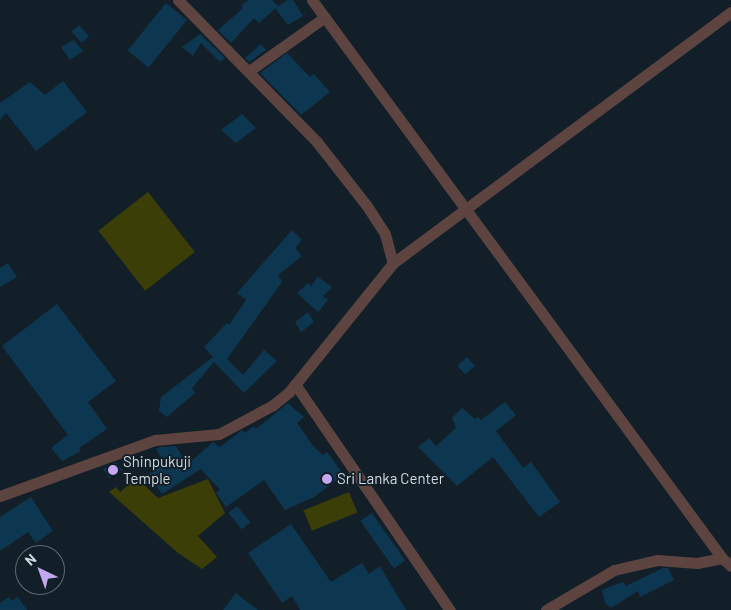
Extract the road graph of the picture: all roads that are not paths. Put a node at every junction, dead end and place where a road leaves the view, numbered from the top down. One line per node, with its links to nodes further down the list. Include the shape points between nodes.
1 (178, 0): 5 (street)
2 (312, 0): 4 (street)
3 (731, 12): 6 (street)
4 (325, 17): 5 (street); 6 (street)
5 (249, 71): 7 (street, via 317,142 367,206 385,234)
6 (466, 210): 7 (street); 10 (street)
7 (393, 264): 8 (street)
8 (295, 384): 9 (street, via 273,405 219,434 155,440); 11 (street)
9 (0, 496)
10 (727, 562): 12 (street, via 657,560 614,570)
11 (450, 610)
12 (546, 610)

